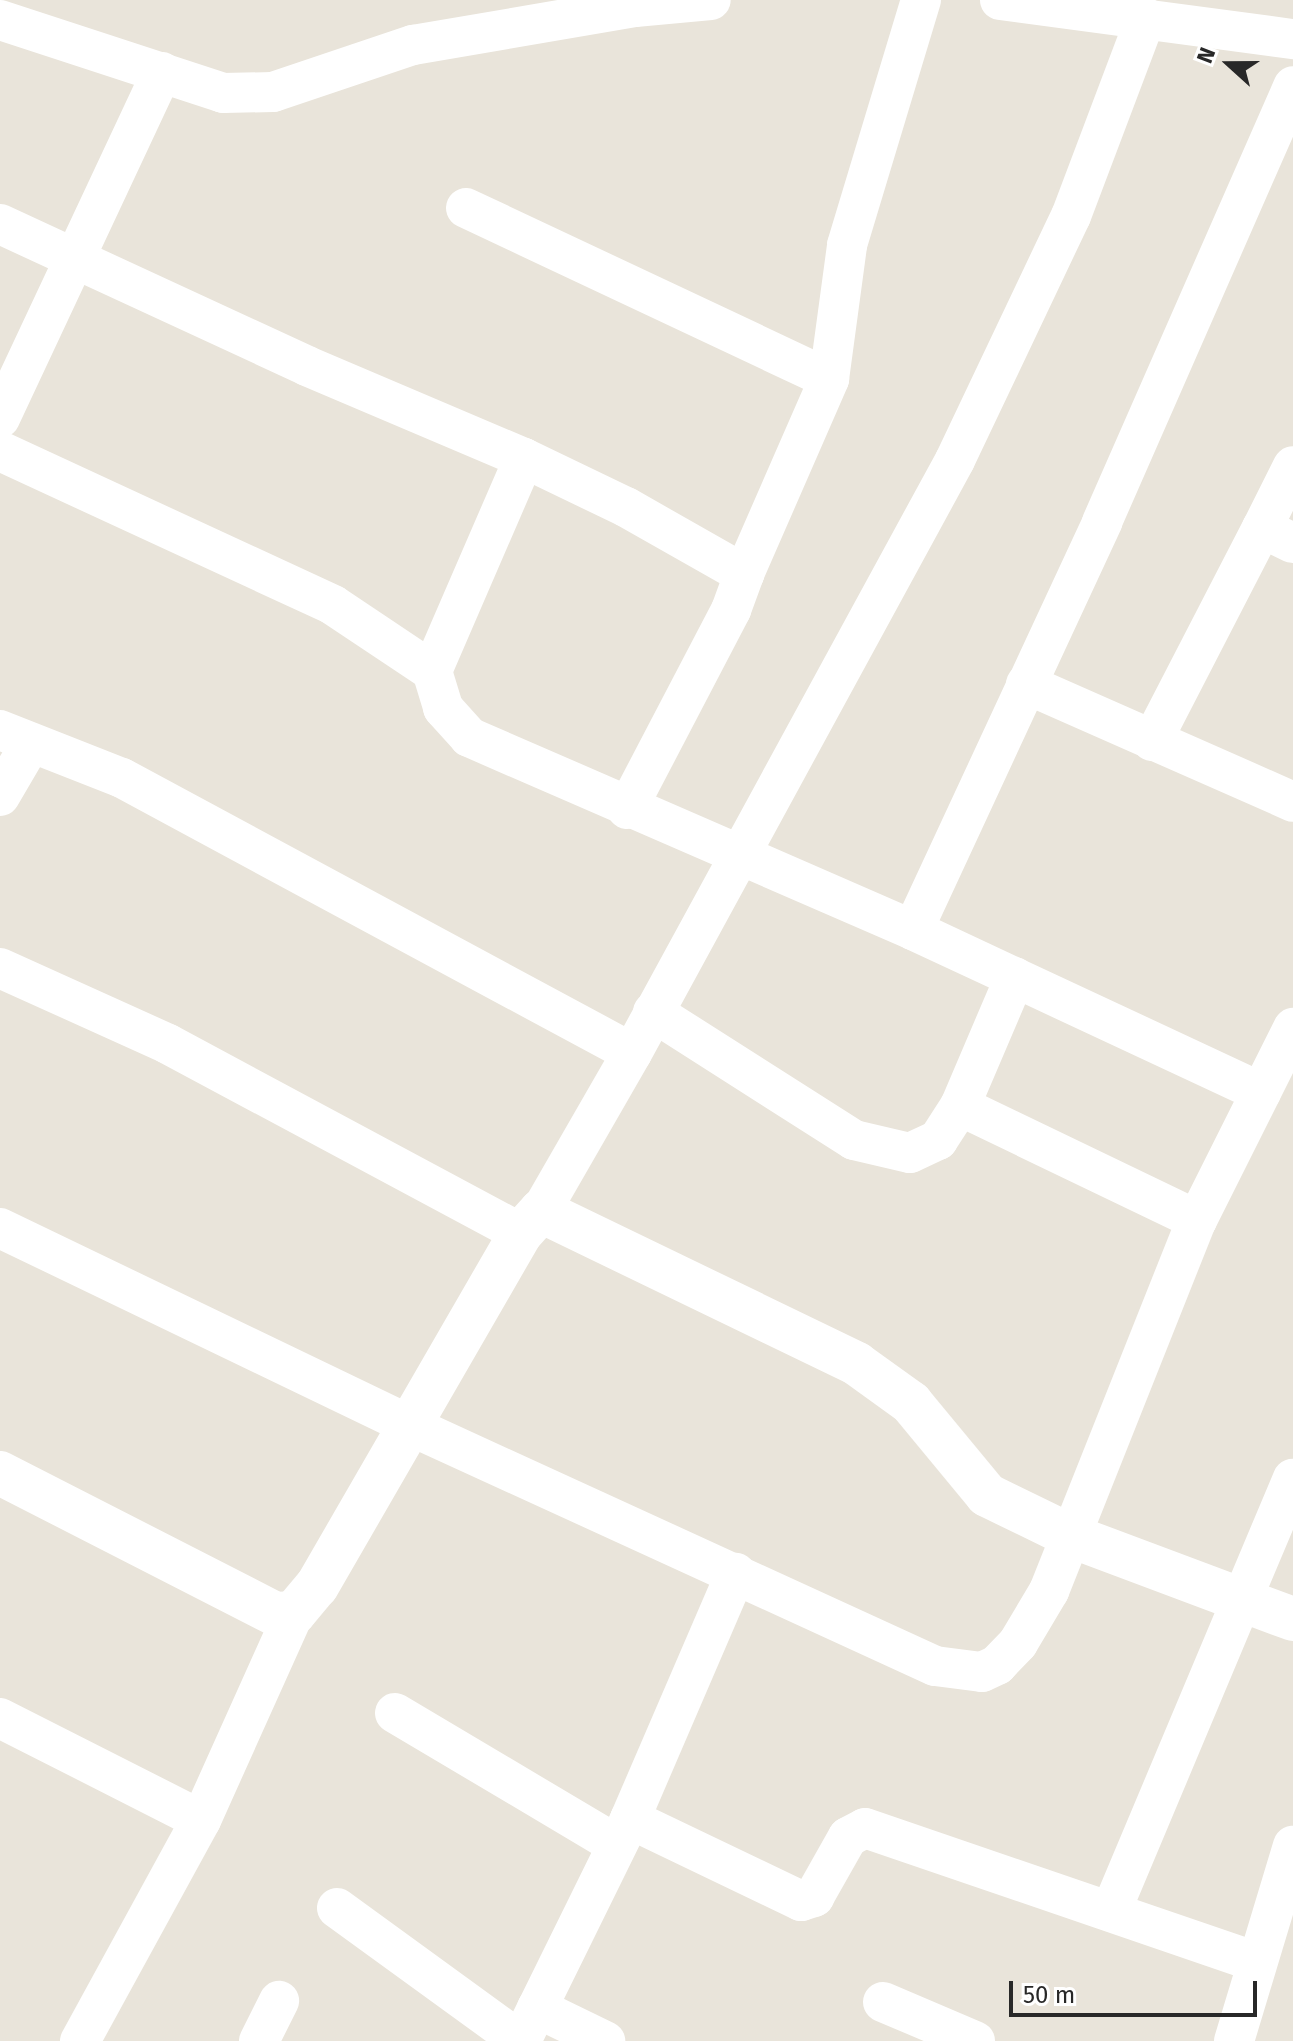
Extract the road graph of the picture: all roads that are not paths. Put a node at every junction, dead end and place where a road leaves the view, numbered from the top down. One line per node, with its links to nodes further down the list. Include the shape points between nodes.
1 (711, 0): 7 (street, via 635,7 413,45 273,92 223,93)
2 (921, 0): 12 (street, via 847,245)
3 (1000, 0): 4 (street)
4 (1146, 18): 6 (street); 26 (street, via 1071,216 955,460)
5 (0, 20): 7 (street)
6 (1293, 39)
7 (162, 72): 11 (street)
8 (1293, 86): 20 (street)
9 (466, 208): 12 (street)
10 (0, 224): 11 (street)
11 (74, 261): 13 (street); 15 (street)
12 (829, 379): 18 (street)
13 (0, 418)
14 (0, 451): 19 (street, via 333,605)
15 (524, 458): 18 (street, via 626,507); 19 (street)
16 (1293, 466): 17 (street)
17 (1278, 536): 22 (street)
18 (744, 574): 25 (street, via 731,610)
19 (432, 671): 25 (street, via 443,708 469,737)
20 (1026, 684): 22 (street); 27 (street)
21 (16, 736): 23 (street); 32 (street, via 122,778)
22 (1152, 741): 24 (street)
23 (0, 796)
24 (1293, 802)
25 (627, 809): 26 (street)
26 (739, 858): 27 (street); 30 (street)
27 (913, 930): 29 (street)
28 (0, 968): 36 (street)
29 (1015, 977): 33 (street); 34 (street)
30 (653, 1012): 32 (street); 34 (street, via 854,1140 910,1153 938,1140)
31 (1293, 1028): 33 (street)
32 (632, 1053): 36 (street)
33 (1261, 1092): 35 (street)
34 (960, 1106): 35 (street)
35 (1197, 1220): 41 (street)
36 (531, 1222): 38 (street); 41 (street, via 857,1364 911,1403 987,1495)
37 (0, 1228): 38 (street)
38 (413, 1427): 42 (street); 44 (street, via 317,1586)
39 (0, 1473): 44 (street, via 276,1614)
40 (1293, 1479): 43 (street)
41 (1071, 1536): 42 (street, via 1049,1591 1018,1643 982,1672 935,1666); 43 (street)
42 (736, 1573): 49 (street)
43 (1243, 1600): 45 (street); 52 (street)
44 (294, 1613): 48 (street)
45 (1293, 1619)
46 (395, 1713): 49 (street)
47 (0, 1718): 48 (street)
48 (201, 1820): 57 (street)
49 (623, 1832): 52 (street, via 801,1901 814,1897 848,1837 865,1828); 56 (street)
50 (1290, 1866): 53 (street)
51 (337, 1908): 56 (street)
52 (1111, 1911): 53 (street)
53 (1256, 1962): 61 (street)
54 (279, 2001): 58 (street)
55 (883, 2002): 60 (street)
56 (526, 2030): 59 (street)
57 (80, 2041)
58 (259, 2041)
59 (605, 2041)
60 (975, 2041)
61 (1234, 2041)

